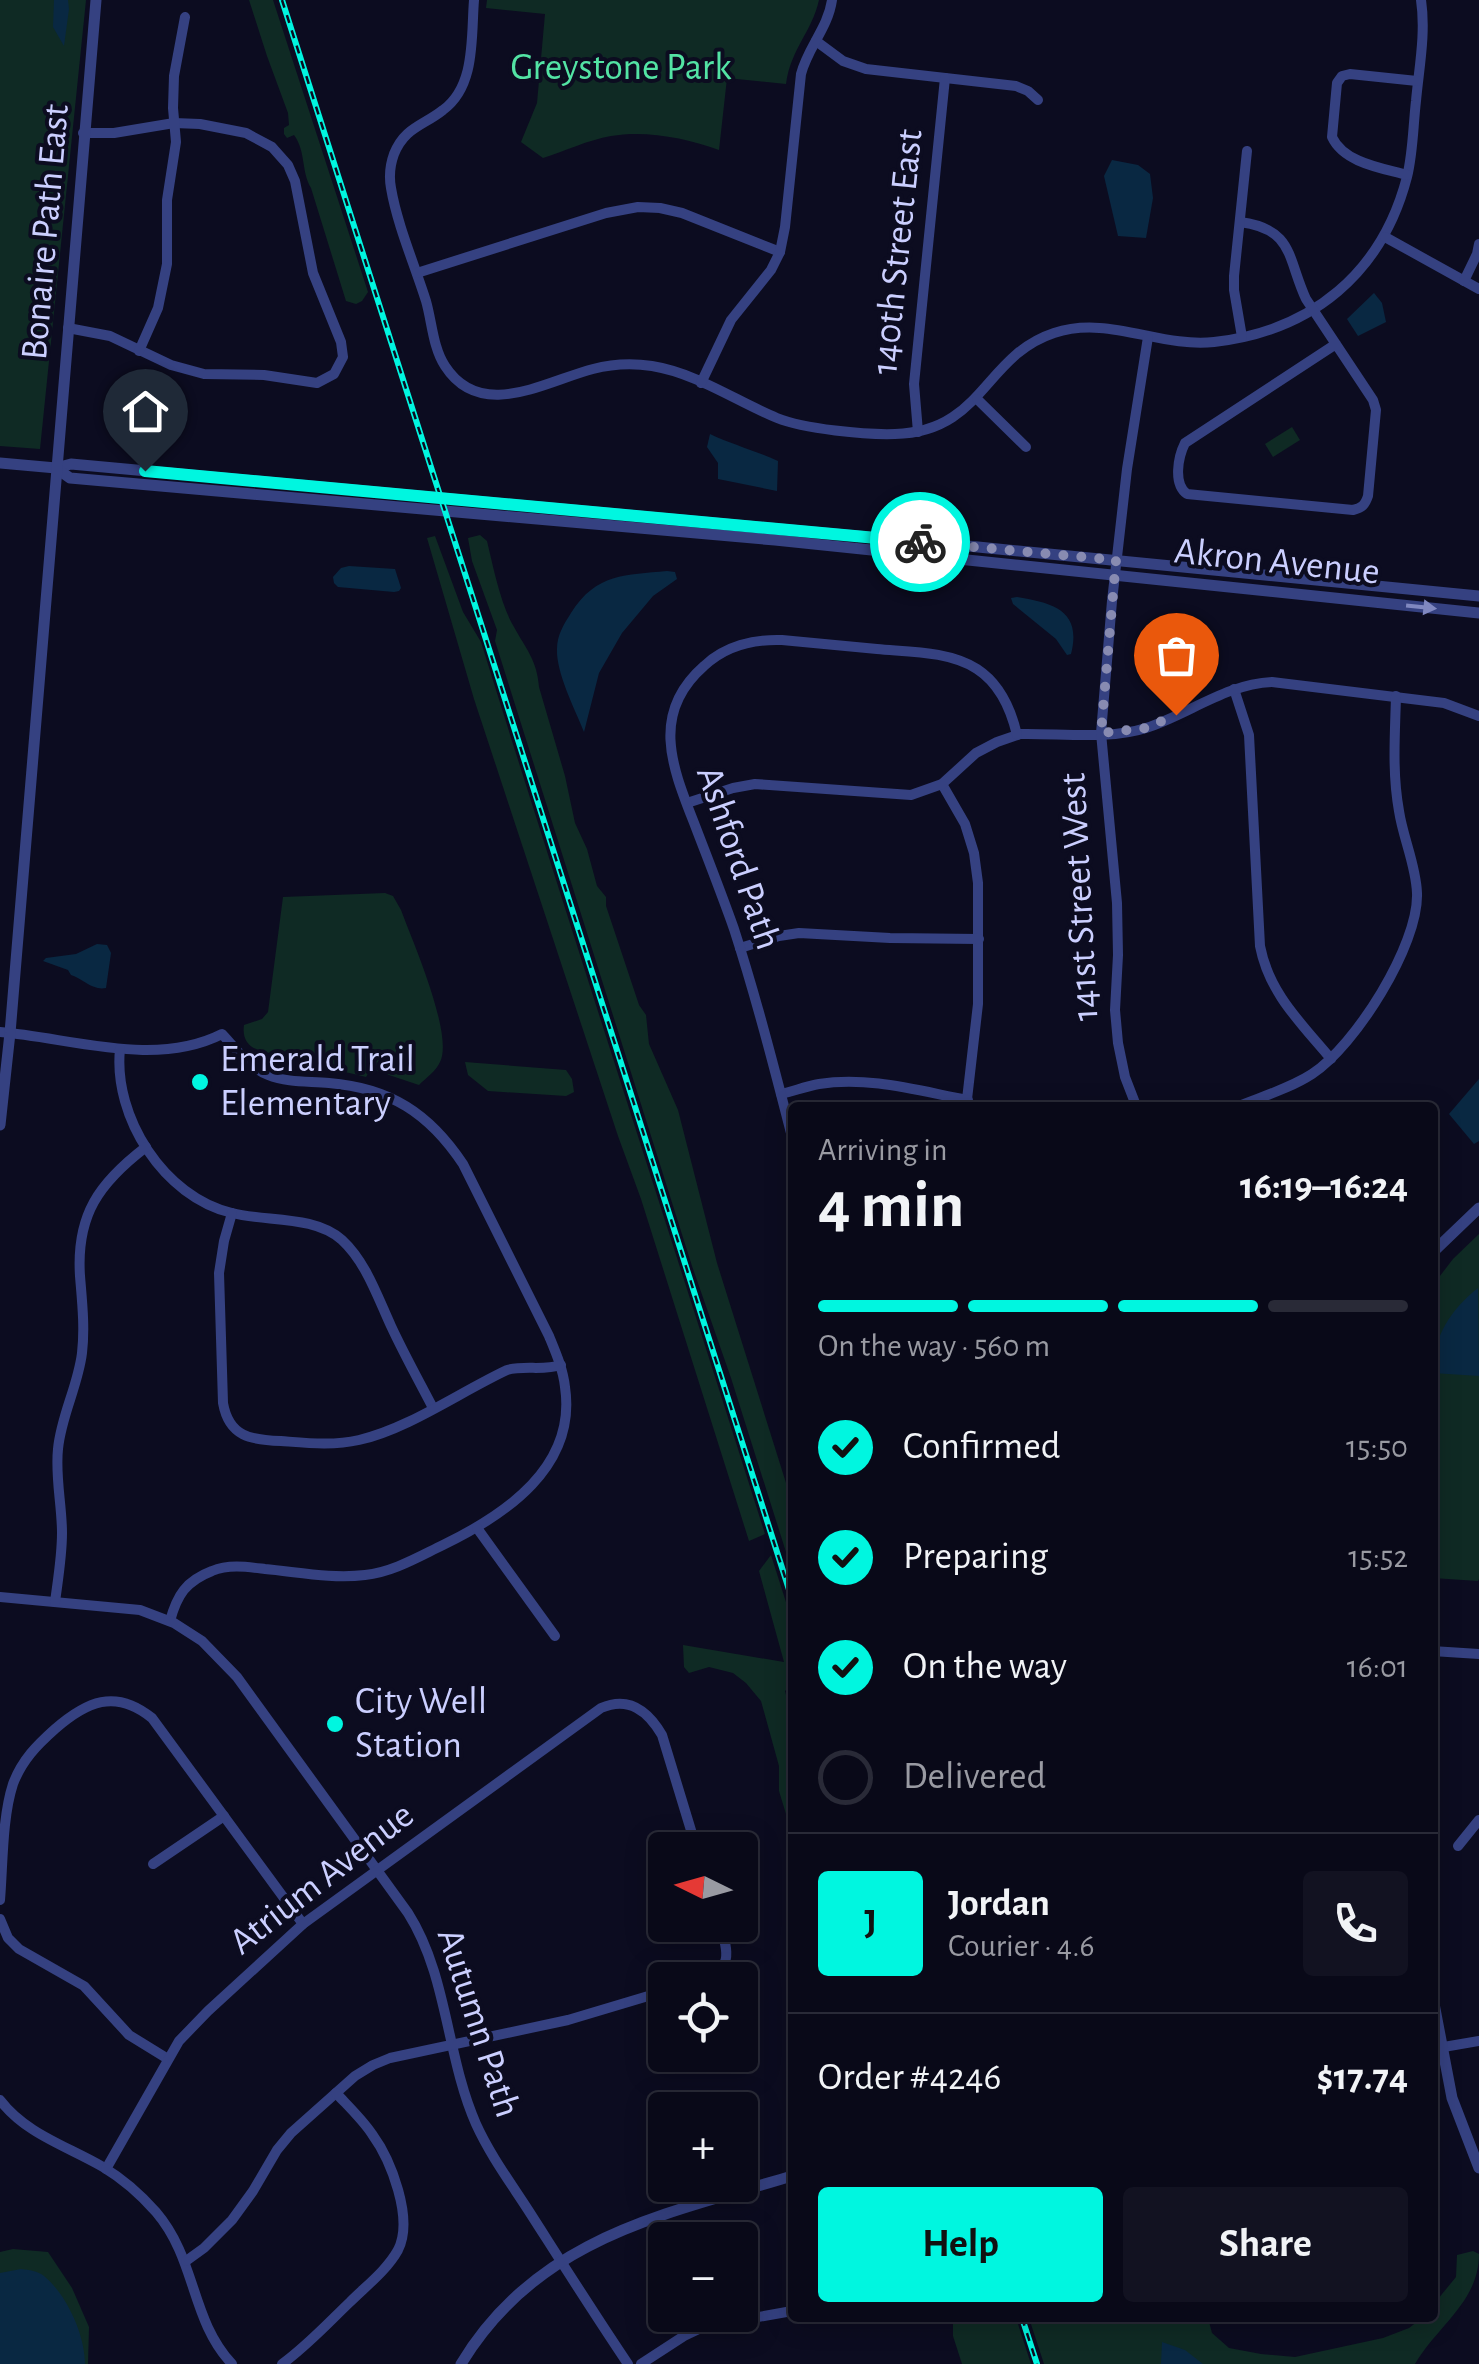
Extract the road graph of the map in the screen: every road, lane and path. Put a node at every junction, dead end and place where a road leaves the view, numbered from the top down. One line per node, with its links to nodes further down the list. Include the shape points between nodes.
1 (96, 0): 11 (street, Bonaire Path East)
2 (474, 0): 18 (street, via 463,87 449,106 404,137 391,165 391,189)
3 (832, 0): 6 (street)
4 (1421, 0): 8 (street)
5 (185, 17): 10 (street)
6 (816, 41): 7 (street, via 866,70); 17 (street, via 801,74)
7 (946, 78): 9 (street, via 1016,86); 29 (street, 140th Street East, via 914,384)
8 (1418, 81): 13 (street); 13 (street, via 1350,74 1337,83 1335,101 1334,144 1366,163)
9 (1038, 100)
10 (174, 123): 11 (street); 26 (street, via 165,279); 26 (street, via 246,133 284,159 342,357 334,374 312,384 192,372)
11 (83, 133): 22 (street, Bonaire Path East)
12 (1247, 151): 14 (street)
13 (1408, 174): 15 (street)
14 (1240, 222): 21 (street, via 1266,227 1284,243); 24 (street, via 1234,290)
15 (1385, 237): 19 (street); 21 (street, via 1357,274)
16 (1479, 244): 19 (street)
17 (780, 252): 18 (street, via 682,212 638,207); 27 (street, via 731,320)
18 (417, 273): 27 (street, via 442,359 456,379 478,392 510,394 629,364)
19 (1464, 281): 20 (street)
20 (1479, 289)
21 (1313, 310): 24 (street); 25 (street)
22 (68, 328): 26 (street, via 110,336); 32 (street, Bonaire Path East)
23 (1148, 337): 24 (street); 28 (street, via 1097,327 1054,333 1014,355); 33 (street, 141st Street West)
24 (1242, 337)
25 (1336, 344): 25 (street, via 1185,444 1181,491 1353,510 1366,504 1376,410)
26 (140, 351)
27 (702, 383): 29 (street, via 792,423)
28 (977, 399): 29 (street, via 950,420); 30 (street)
29 (918, 432)
30 (1026, 447)
31 (0, 463): 32 (street, Akron Avenue)
32 (56, 468): 33 (street, Akron Avenue, via 71,464); 34 (street, Akron Avenue, via 70,478); 46 (street, Bonaire Path East)
33 (1116, 560): 34 (street, 141st Street West); 35 (street, Akron Avenue)
34 (1115, 576): 36 (street, Akron Avenue, one-way to 36); 40 (street, 141st Street West)
35 (1479, 596)
36 (1479, 612)
37 (1234, 690): 38 (street, via 1272,682); 40 (street, via 1146,728); 48 (street, via 1249,735 1263,962 1284,1003)
38 (1396, 696): 39 (street); 48 (street, via 1394,775 1417,908 1400,958 1356,1032)
39 (1479, 716)
40 (1101, 733): 41 (street); 52 (street, 141st Street West, via 1118,903 1118,1044)
41 (1017, 735): 42 (street, via 976,753); 43 (street, Ashford Path, via 996,687 967,664 923,654 752,642 710,660 678,700 670,745)
42 (942, 784): 43 (street, via 903,795 754,784); 44 (street, via 974,853)
43 (687, 804): 45 (street, Ashford Path)
44 (979, 939): 45 (street, via 799,933); 51 (street)
45 (740, 948): 49 (street, Ashford Path)
46 (5, 1032): 47 (street); 55 (street, Bonaire Path East)
47 (120, 1050): 56 (street, via 122,1093); 60 (street, via 190,1045 222,1034 266,1074 396,1098 451,1146)
48 (1331, 1059): 53 (street)
49 (781, 1094): 50 (street, via 852,1082); 54 (street, Ashford Path)
50 (959, 1102)
51 (967, 1102)
52 (1134, 1102)
53 (1248, 1102)
54 (788, 1121)
55 (0, 1126)
56 (146, 1147): 58 (street, via 191,1194); 64 (street, via 111,1176 84,1227 82,1356 58,1452 62,1534)
57 (1479, 1208): 59 (street)
58 (232, 1213): 61 (street, via 306,1224 341,1239 374,1288); 61 (street, via 220,1259 221,1362 226,1416 238,1432 321,1444 362,1440)
59 (1438, 1246)
60 (561, 1365): 61 (street, via 507,1370); 62 (street, via 566,1404 551,1458 515,1503)
61 (433, 1408)
62 (477, 1528): 65 (street, via 371,1575 212,1570 176,1598); 66 (street)
63 (0, 1597): 64 (street, Autumn Path)
64 (55, 1602): 65 (street, Autumn Path, via 140,1610)
65 (170, 1621): 74 (street, Autumn Path, via 225,1662)
66 (555, 1636)
67 (1438, 1651): 68 (street)
68 (1479, 1654)
69 (224, 1816): 73 (street); 75 (street, via 142,1710 109,1701 86,1706 36,1745 20,1769 8,1804); 77 (street)
70 (1479, 1820): 72 (street)
71 (692, 1832): 74 (street, Atrium Avenue, via 653,1719 625,1703 611,1704)
72 (1458, 1846)
73 (153, 1864)
74 (377, 1870): 77 (street, Atrium Avenue); 80 (street, Autumn Path, via 424,1942)
75 (0, 1900)
76 (0, 1919): 82 (street, via 20,1949 84,1986 129,2035)
77 (304, 1924): 82 (street, Atrium Avenue, via 199,2019)
78 (648, 1996): 80 (street)
79 (1479, 2041): 81 (street)
80 (450, 2045): 83 (street, via 380,2061); 88 (street, Autumn Path, via 477,2126)
81 (1438, 2048): 85 (street)
82 (168, 2058): 86 (street, Atrium Avenue)
83 (336, 2093): 89 (street, via 283,2142 232,2220); 92 (street, via 383,2152 402,2205 403,2236 380,2272)
84 (0, 2100): 86 (street, via 24,2126)
85 (1479, 2168)
86 (106, 2169): 89 (street, via 155,2211)
87 (788, 2177): 88 (street, via 628,2227)
88 (560, 2260): 93 (street, via 512,2300); 94 (street, Autumn Path)
89 (186, 2261): 91 (street, via 202,2319)
90 (788, 2312): 95 (street, via 703,2328)
91 (232, 2364)
92 (282, 2364)
93 (461, 2364)
94 (628, 2364)
95 (642, 2364)

